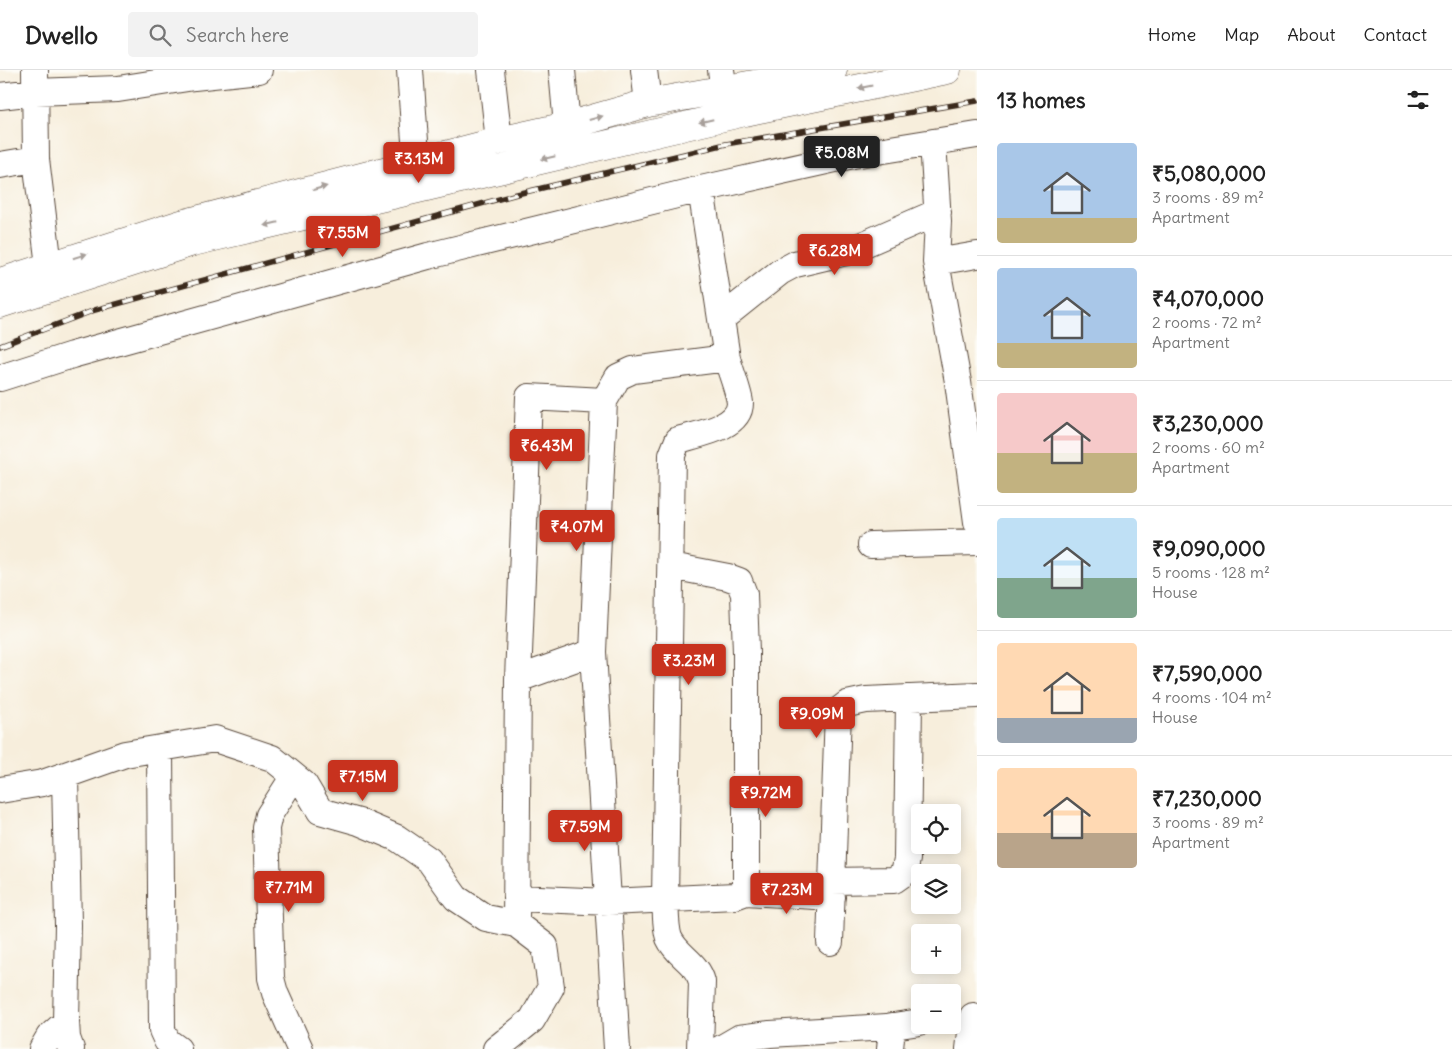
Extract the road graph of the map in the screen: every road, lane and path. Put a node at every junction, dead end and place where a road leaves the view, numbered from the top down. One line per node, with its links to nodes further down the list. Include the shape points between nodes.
1 (259, 70): 8 (street)
2 (410, 70): 16 (street)
3 (491, 70): 17 (street)
4 (562, 70): 14 (street)
5 (644, 70): 13 (street)
6 (833, 70): 10 (street)
7 (947, 70): 27 (street, one-way to 27, via 745,112 193,242)
8 (193, 73): 9 (street)
9 (116, 80): 11 (street)
10 (722, 80): 13 (street)
11 (35, 81): 12 (street); 19 (street)
12 (0, 96)
13 (648, 103): 14 (street, one-way to 13)
14 (567, 126): 17 (street)
15 (977, 135): 18 (street)
16 (414, 141)
17 (499, 141): 25 (street, one-way to 17, via 181,224)
18 (934, 142): 21 (street, via 853,155); 22 (street)
19 (36, 159): 20 (street); 25 (street)
20 (0, 165)
21 (701, 189): 28 (street); 30 (street, via 428,256)
22 (938, 212): 24 (street); 28 (street, via 846,252 795,264 780,272)
23 (977, 255): 24 (street)
24 (936, 262): 32 (street, via 958,382)
25 (49, 266): 26 (street)
26 (0, 282)
27 (0, 304)
28 (721, 319): 29 (street)
29 (727, 358): 31 (street, via 633,370 618,377); 35 (street, via 740,402 738,413 728,424 678,440 672,455)
30 (0, 378)
31 (604, 401): 36 (street); 37 (street, via 529,397)
32 (977, 522)
33 (977, 542): 34 (street)
34 (871, 546)
35 (670, 566): 45 (street, via 739,581 744,594); 47 (street)
36 (593, 652): 37 (street); 48 (street)
37 (518, 679): 46 (street)
38 (977, 695): 39 (street)
39 (909, 698): 44 (street, via 907,860 904,873 894,880); 44 (street, via 866,700 847,704 838,711)
40 (160, 749): 41 (street, via 125,754); 42 (street, via 216,739 272,758); 57 (street, via 162,1030)
41 (65, 776): 43 (street); 52 (street)
42 (294, 776): 49 (street, via 304,784 320,811 359,822 397,838 429,860 456,898 486,918); 58 (street, via 269,815 266,828 271,978)
43 (0, 790)
44 (832, 889): 45 (street); 50 (street)
45 (746, 892): 47 (street, via 735,896)
46 (516, 898): 48 (street); 49 (street)
47 (665, 898): 48 (street); 61 (street, via 668,936 674,947 700,972)
48 (609, 902): 60 (street)
49 (516, 924): 59 (street, via 545,946 551,987 532,1020)
50 (830, 942)
51 (968, 1017): 63 (street)
52 (66, 1022): 55 (street, via 49,1037); 56 (street)
53 (911, 1027): 54 (street)
54 (891, 1037): 62 (street, via 738,1038)
55 (42, 1049)
56 (71, 1049)
57 (178, 1049)
58 (300, 1049)
59 (496, 1049)
60 (617, 1049)
61 (700, 1049)
62 (720, 1049)
63 (969, 1049)

